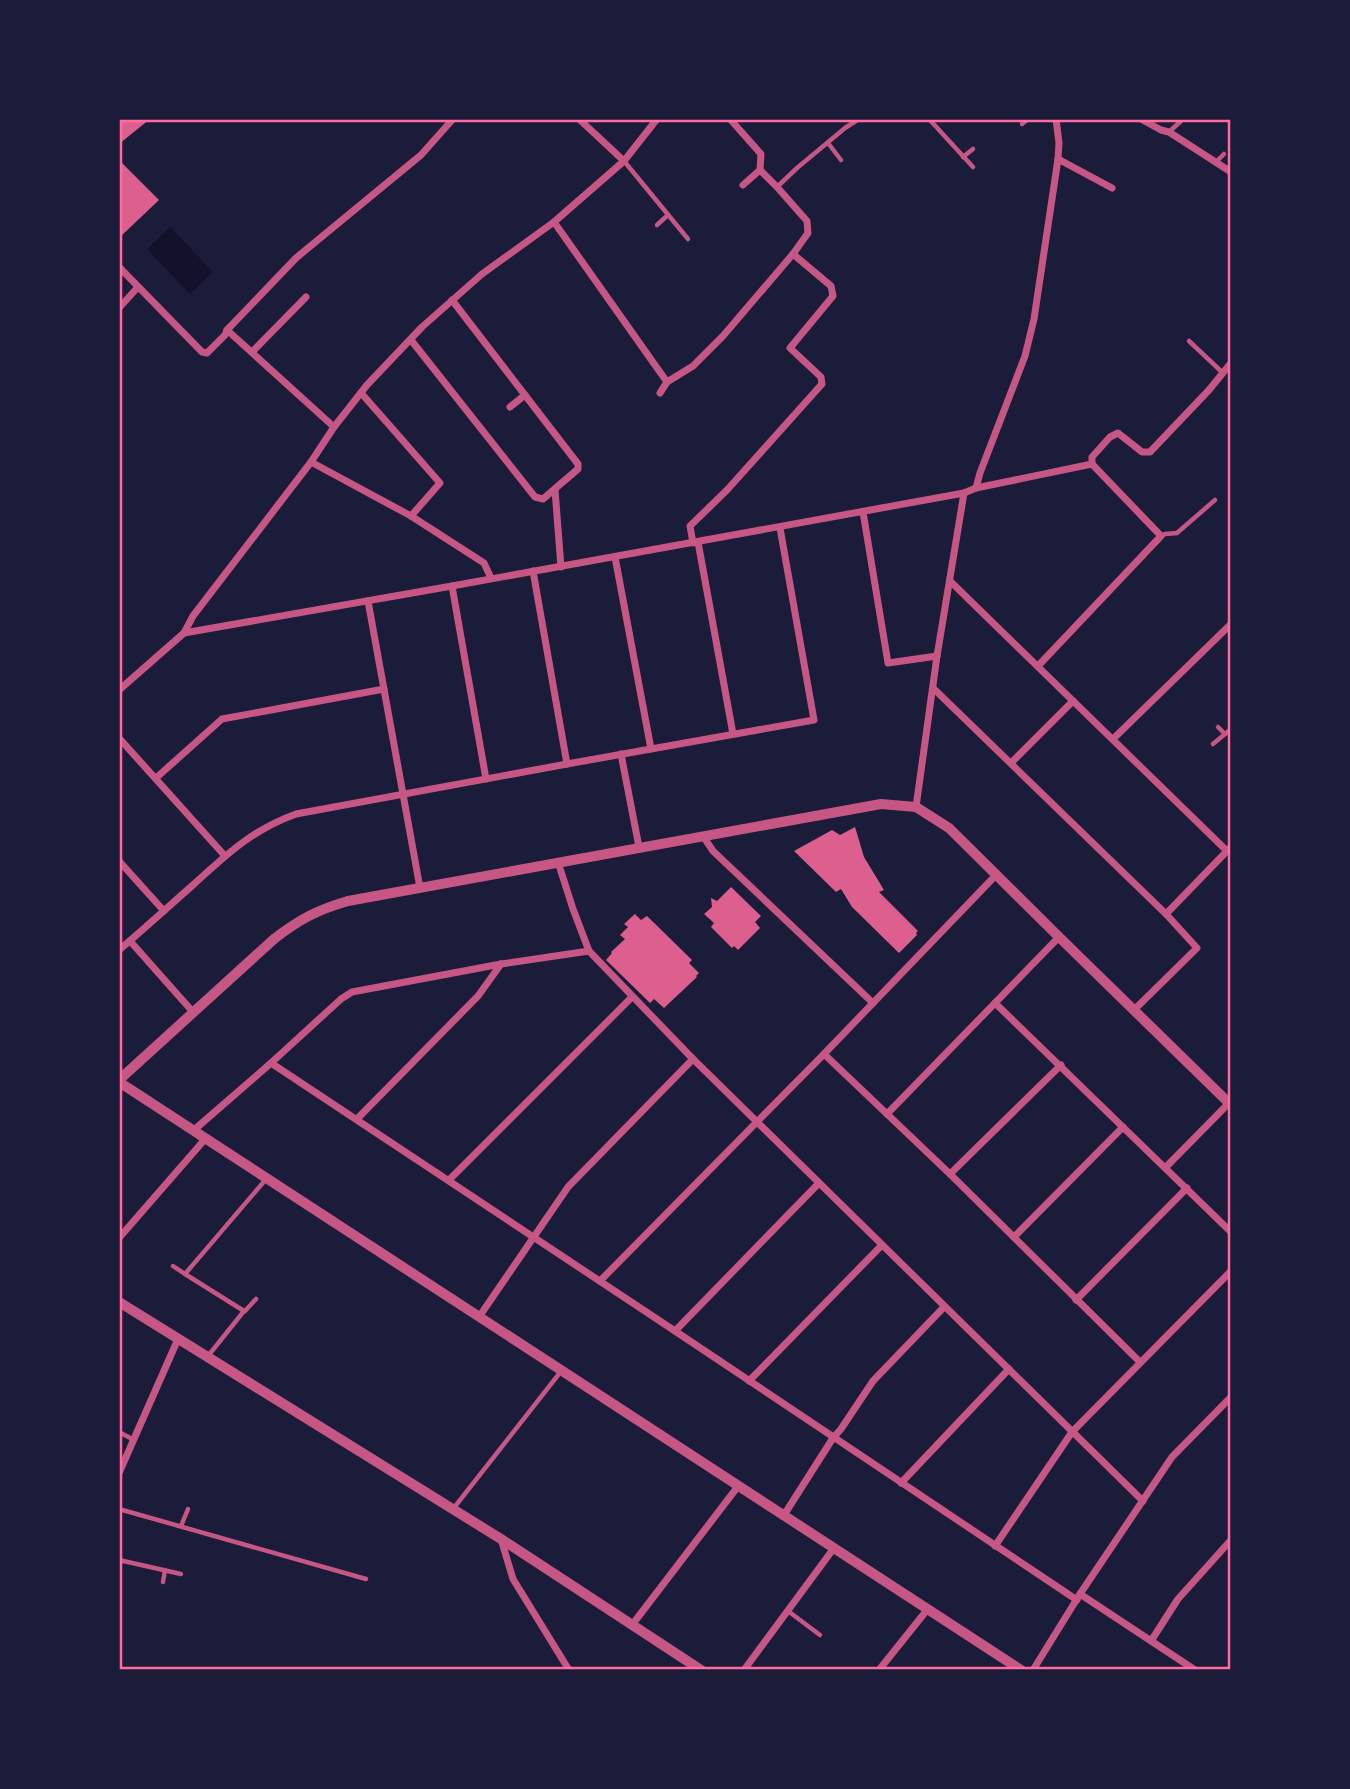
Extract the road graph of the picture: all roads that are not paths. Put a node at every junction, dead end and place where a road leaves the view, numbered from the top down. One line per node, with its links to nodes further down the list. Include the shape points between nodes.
1 (453, 119): 38 (street, via 421,155 296,258)
2 (579, 119): 19 (street)
3 (657, 119): 19 (street)
4 (730, 119): 22 (street, via 761,154)
5 (859, 119): 13 (lane)
6 (929, 119): 16 (lane)
7 (1028, 119): 11 (lane)
8 (1056, 119): 17 (street)
9 (1141, 119): 12 (street)
10 (1181, 121): 12 (lane)
11 (1022, 124)
12 (1169, 132): 20 (street)
13 (828, 143): 18 (lane); 25 (lane)
14 (973, 149): 16 (lane)
15 (1224, 154): 20 (lane)
16 (964, 157): 21 (lane)
17 (1058, 159): 26 (street); 53 (street, via 1025,356)
18 (841, 160)
19 (624, 161): 27 (lane); 28 (street)
20 (1216, 162): 23 (street)
21 (974, 167)
22 (760, 170): 24 (street); 25 (street)
23 (1231, 172)
24 (743, 185)
25 (778, 187): 31 (street, via 807,221 808,233)
26 (1112, 188)
27 (668, 215): 29 (lane); 30 (lane)
28 (554, 222): 35 (street); 45 (street)
29 (657, 225)
30 (688, 239)
31 (793, 254): 39 (street, via 756,291); 61 (street, via 831,286 833,296 790,348 821,377 822,384 782,421 727,490 690,527)
32 (119, 267): 33 (street)
33 (138, 287): 36 (street); 38 (street, via 202,352 207,353)
34 (306, 297): 42 (street)
35 (452, 300): 40 (street); 48 (street)
36 (119, 308)
37 (714, 328): 39 (street)
38 (227, 330): 42 (street)
39 (723, 335): 45 (street, via 693,366)
40 (411, 340): 47 (street); 54 (street, via 535,497 543,499)
41 (1189, 341): 44 (lane)
42 (253, 352): 50 (street)
43 (1231, 363): 44 (street)
44 (1223, 373): 52 (street, via 1150,452 1142,452 1118,433 1092,457)
45 (667, 382): 46 (street)
46 (660, 393)
47 (362, 394): 50 (street); 58 (street, via 440,483)
48 (525, 395): 49 (street); 54 (street, via 578,464)
49 (509, 407)
50 (334, 427): 51 (street)
51 (311, 462): 58 (street); 70 (street)
52 (1092, 464): 53 (street); 60 (street)
53 (976, 488): 55 (street)
54 (555, 490): 63 (street)
55 (964, 494): 57 (street); 66 (street)
56 (1215, 500): 60 (lane, via 1177,533)
57 (863, 512): 59 (street); 71 (street, via 888,663)
58 (411, 516): 65 (street, via 484,563)
59 (780, 528): 61 (street); 79 (street, via 814,720)
60 (1161, 536): 72 (street)
61 (696, 543): 62 (street); 79 (street)
62 (615, 557): 63 (street); 84 (street)
63 (561, 567): 64 (street)
64 (533, 571): 65 (street); 87 (street)
65 (491, 578): 67 (street)
66 (950, 581): 71 (street); 72 (street)
67 (452, 586): 68 (street); 89 (street)
68 (368, 601): 70 (street); 73 (street)
69 (1231, 624): 82 (street)
70 (184, 632): 75 (street)
71 (937, 656): 74 (street)
72 (1038, 666): 76 (street)
73 (384, 689): 88 (street, via 222,719); 90 (street)
74 (934, 689): 86 (street); 91 (street)
75 (119, 690)
76 (1073, 701): 82 (street); 86 (street)
77 (1218, 727): 80 (lane)
78 (1231, 729): 80 (lane)
79 (733, 734): 84 (street)
80 (1225, 734): 83 (lane)
81 (119, 738): 88 (street)
82 (1114, 739): 94 (street)
83 (1213, 744)
84 (651, 748): 85 (street)
85 (621, 754): 87 (street); 93 (street)
86 (1011, 763): 101 (street)
87 (567, 764): 89 (street)
88 (156, 778): 95 (street)
89 (486, 779): 90 (street)
90 (403, 794): 95 (street, via 296,814 250,836); 99 (street)
91 (916, 807): 92 (street, via 881,804); 98 (street, via 949,828)
92 (704, 836): 93 (street); 108 (street, via 713,851)
93 (639, 847): 97 (street)
94 (1229, 849): 101 (street)
95 (225, 856): 100 (street)
96 (119, 861): 100 (street)
97 (558, 862): 99 (street); 105 (street)
98 (997, 874): 102 (street); 108 (street)
99 (420, 888): 111 (street, via 348,901 299,920)
100 (163, 911): 103 (street)
101 (1166, 914): 110 (street, via 1197,948)
102 (1059, 937): 109 (street); 110 (street)
103 (130, 941): 104 (street); 111 (street)
104 (119, 950)
105 (589, 951): 106 (street); 107 (street)
106 (501, 964): 114 (street, via 352,992); 119 (street, via 478,996)
107 (632, 997): 113 (street); 127 (street)
108 (873, 1003): 112 (street)
109 (996, 1003): 115 (street); 118 (street)
110 (1135, 1009): 117 (street)
111 (193, 1012): 116 (street)
112 (824, 1054): 118 (street); 120 (street)
113 (693, 1059): 120 (street); 131 (street, via 568,1187)
114 (271, 1063): 119 (street); 122 (street)
115 (1061, 1065): 121 (street); 125 (street)
116 (119, 1081): 122 (street)
117 (1230, 1104): 124 (street)
118 (887, 1114): 125 (street)
119 (357, 1119): 127 (street)
120 (757, 1121): 128 (street); 138 (street)
121 (1123, 1126): 124 (street); 132 (street)
122 (194, 1130): 123 (street)
123 (206, 1138): 126 (street); 133 (street)
124 (1166, 1167): 129 (street)
125 (950, 1174): 132 (street)
126 (267, 1178): 137 (lane); 144 (street)
127 (449, 1180): 131 (street)
128 (819, 1183): 134 (street); 145 (street)
129 (1187, 1188): 130 (street); 140 (street)
130 (1231, 1232)
131 (533, 1237): 138 (street); 144 (street)
132 (1014, 1237): 140 (street)
133 (119, 1238)
134 (882, 1245): 142 (street); 151 (street)
135 (173, 1266): 137 (lane)
136 (1231, 1271): 148 (street)
137 (185, 1274): 143 (lane)
138 (600, 1280): 145 (street)
139 (256, 1299): 143 (lane)
140 (1076, 1300): 148 (street)
141 (119, 1302): 146 (street)
142 (944, 1307): 149 (street); 155 (street, via 873,1381)
143 (244, 1311): 147 (lane)
144 (479, 1317): 150 (street)
145 (675, 1331): 151 (street)
146 (178, 1339): 147 (street); 156 (street)
147 (207, 1357): 163 (street)
148 (1140, 1362): 154 (street)
149 (1009, 1369): 154 (street); 158 (street)
150 (562, 1370): 159 (street); 163 (lane)
151 (749, 1381): 155 (street)
152 (1231, 1397): 160 (street, via 1172,1457)
153 (119, 1432): 156 (lane)
154 (1072, 1432): 160 (street); 168 (street)
155 (833, 1438): 158 (street); 164 (street)
156 (134, 1440): 157 (street)
157 (119, 1473)
158 (901, 1483): 168 (street)
159 (739, 1485): 164 (street); 178 (street)
160 (1143, 1501): 175 (street)
161 (119, 1509): 165 (lane)
162 (188, 1509): 165 (lane)
163 (453, 1510): 166 (street)
164 (785, 1515): 169 (street)
165 (181, 1526): 173 (lane)
166 (501, 1539): 178 (street); 181 (street, via 513,1579)
167 (1231, 1539): 180 (street, via 1178,1600)
168 (995, 1546): 175 (street)
169 (834, 1548): 176 (street); 177 (street)
170 (119, 1560): 171 (lane)
171 (165, 1570): 172 (lane); 174 (lane)
172 (181, 1574)
173 (366, 1579)
174 (163, 1582)
175 (1079, 1597): 180 (street); 186 (street)
176 (927, 1610): 184 (street); 185 (street)
177 (788, 1611): 179 (lane); 183 (street)
178 (632, 1625): 182 (street)
179 (820, 1635)
180 (1151, 1640): 187 (street)
181 (569, 1670)
182 (701, 1670)
183 (744, 1670)
184 (879, 1670)
185 (1021, 1670)
186 (1033, 1670)
187 (1195, 1670)

